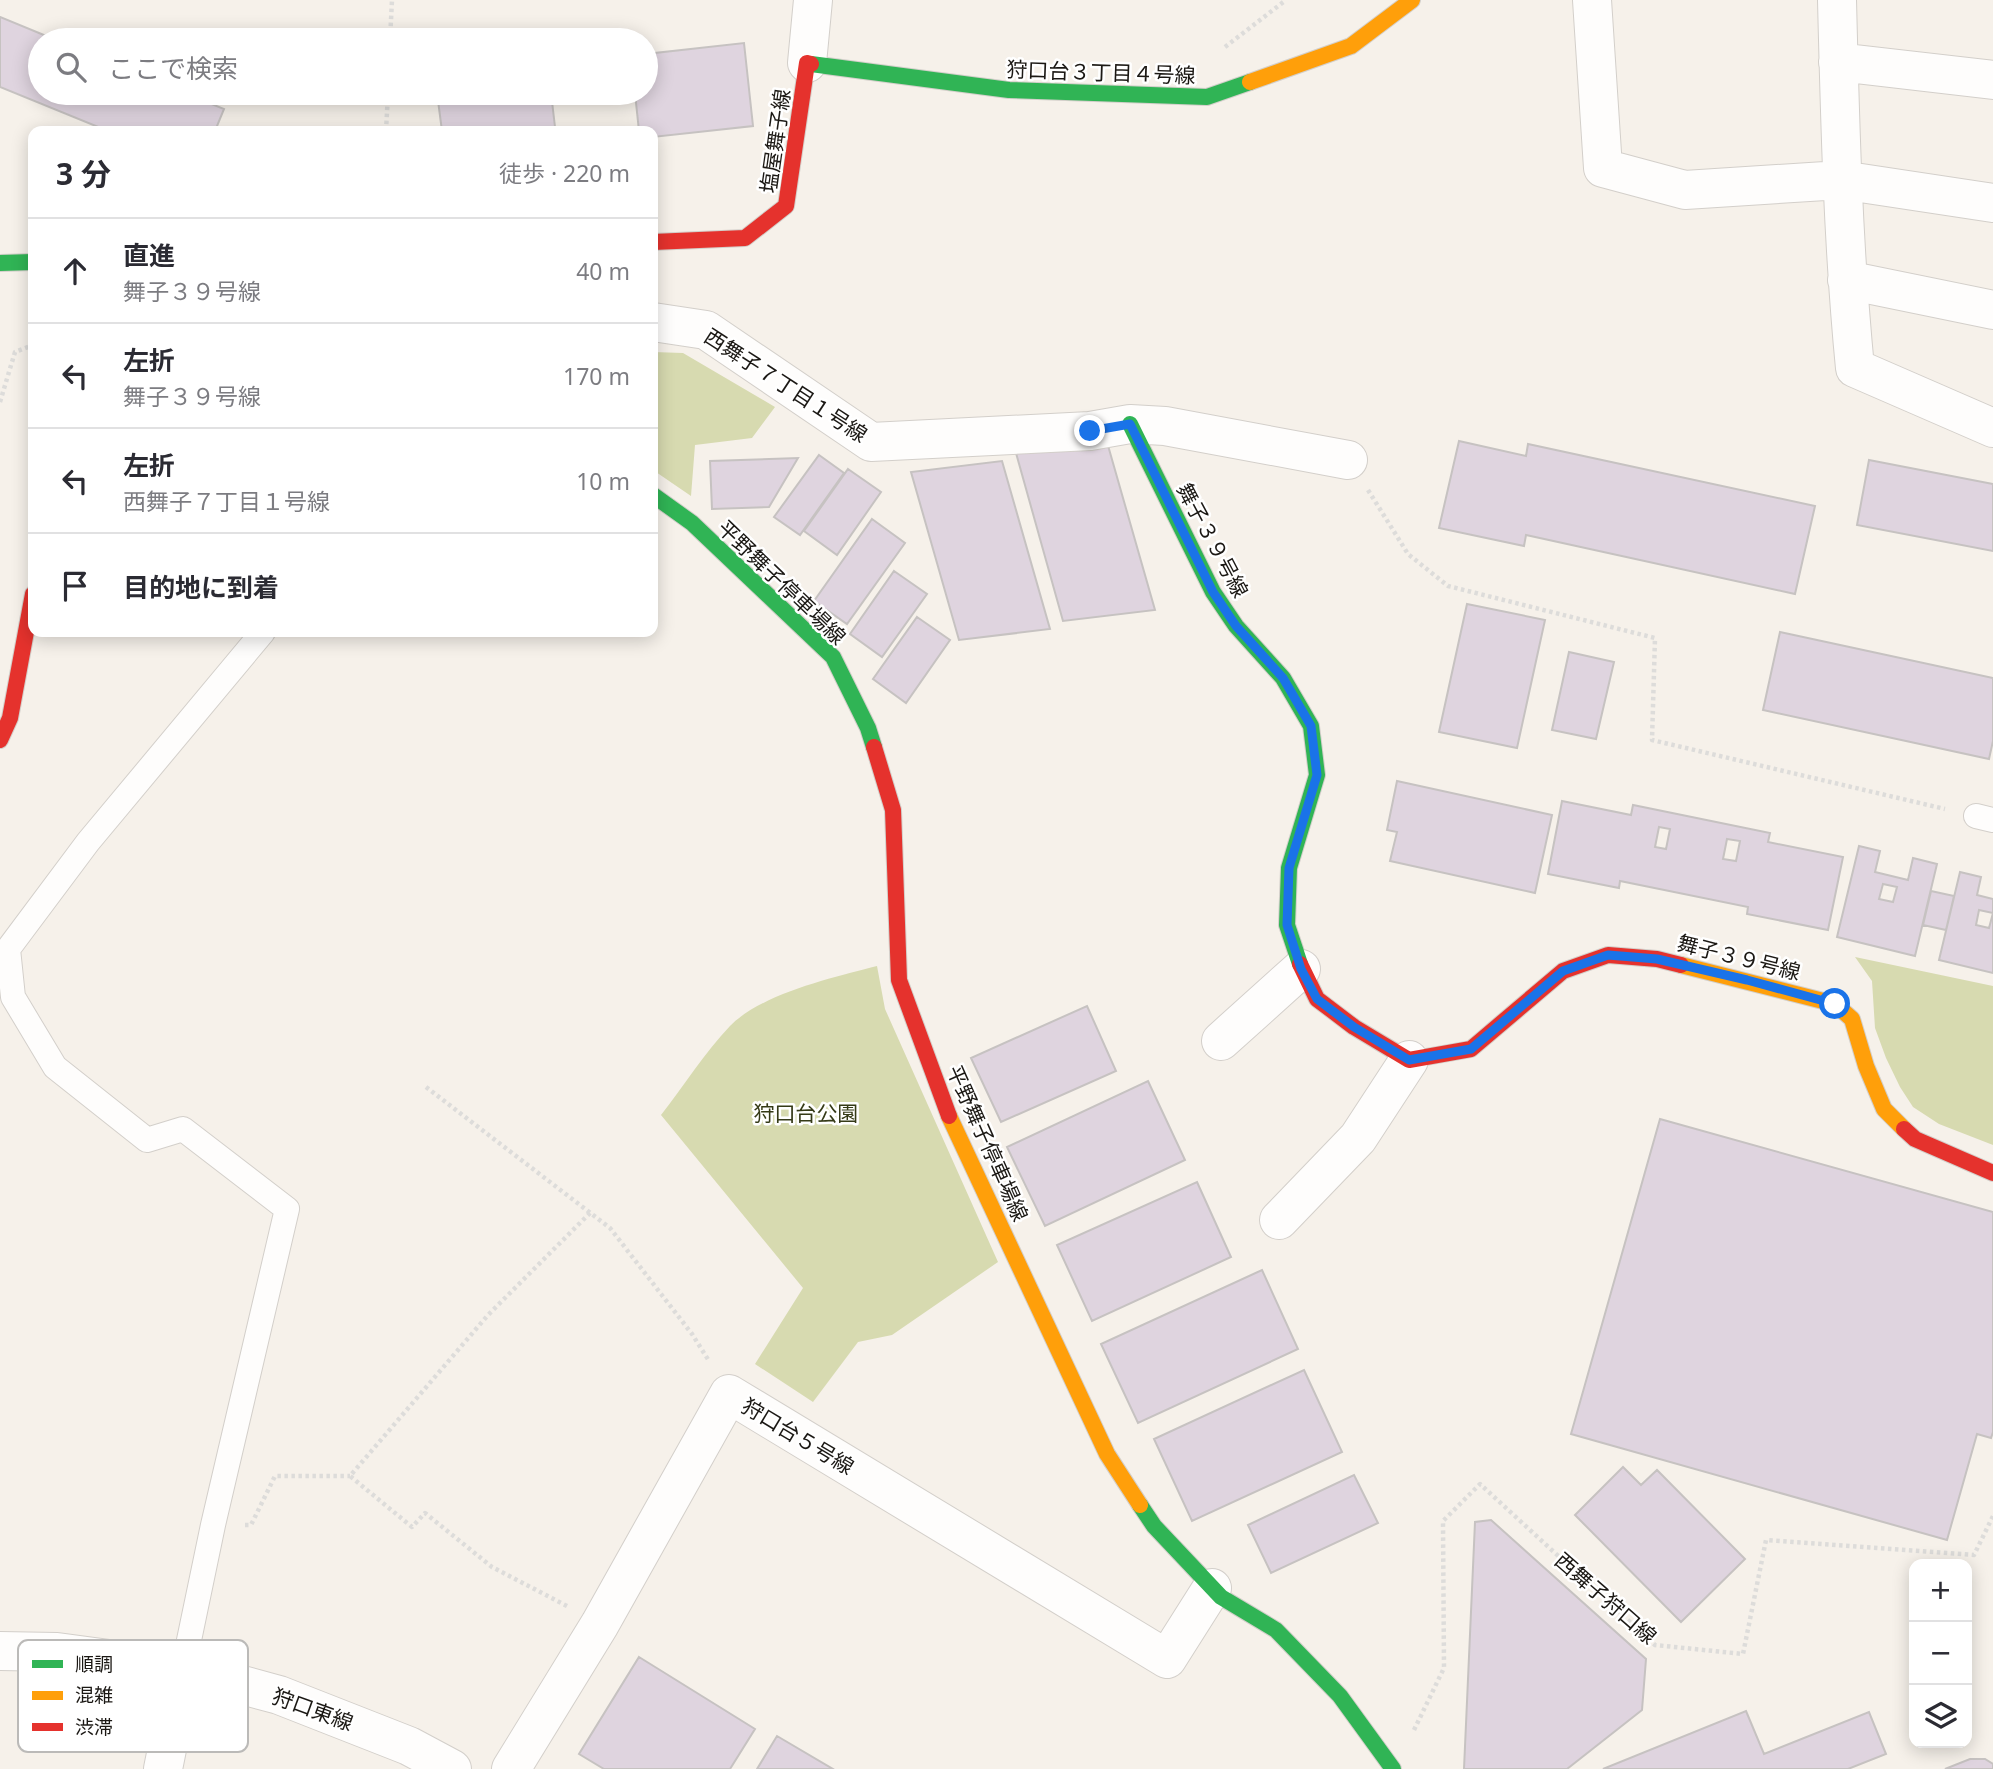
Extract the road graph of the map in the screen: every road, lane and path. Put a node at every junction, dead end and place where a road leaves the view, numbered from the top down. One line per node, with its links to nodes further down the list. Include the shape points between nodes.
1 (392, 0): 6 (path)
2 (813, 0): 8 (street)
3 (1412, 0): 8 (street, 狩口台３丁目４号線, via 1352,46 1208,97 1009,90)
4 (1592, 0): 12 (street, via 1603,168 1685,190)
5 (1837, 0): 7 (street)
6 (391, 28)
7 (1838, 62): 9 (street); 12 (street)
8 (807, 63): 14 (street, 塩屋舞子線, via 786,206 745,238)
9 (1993, 80)
10 (387, 105): 11 (path)
11 (386, 126)
12 (1841, 180): 13 (street); 17 (street)
13 (1993, 203)
14 (658, 243)
15 (28, 262): 16 (street)
16 (0, 263)
17 (1847, 281): 18 (street); 23 (street, via 1855,368)
18 (1993, 310)
19 (658, 324): 22 (street, 西舞子７丁目１号線, via 706,330 871,442 1090,431)
20 (28, 347): 21 (path, via 15,352)
21 (0, 402)
22 (1130, 424): 24 (street, 西舞子７丁目１号線, via 1165,426); 30 (street, 舞子３９号線, via 1213,592 1236,626 1283,678 1311,726 1317,775 1289,868 1287,925)
23 (1993, 428)
24 (1348, 460): 29 (path, via 1408,554 1448,586 1655,638 1652,740)
25 (658, 499): 41 (street, 平野舞子停車場線, via 692,523 833,657 868,729 894,810 899,980 950,1118 1107,1454 1154,1526)
26 (28, 621): 28 (street, via 10,718)
27 (258, 637): 43 (lane, via 88,842 8,949 13,997 55,1067 147,1140 183,1129 288,1209)
28 (0, 740)
29 (1984, 818)
30 (1301, 969): 31 (street); 32 (street, 舞子３９号線, via 1317,999)
31 (1221, 1041)
32 (1409, 1060): 34 (street, 舞子３９号線, via 1471,1049 1563,971 1608,955 1657,959 1835,1004 1852,1019 1884,1110 1915,1139); 36 (street, via 1357,1138)
33 (426, 1087): 35 (path)
34 (1993, 1173)
35 (590, 1213): 37 (path, via 610,1228 692,1334); 38 (path, via 488,1315)
36 (1279, 1220)
37 (729, 1394): 41 (street, 狩口台５号線, via 1167,1659); 42 (street, 狩口台５号線)
38 (350, 1476): 40 (path, via 275,1476); 42 (path, via 412,1527 425,1513 492,1567)
39 (1993, 1516): 47 (path, 西舞子狩口線, via 1974,1555 1766,1540 1743,1654 1655,1645 1480,1484 1443,1521 1444,1668)
40 (251, 1525)
41 (1212, 1588): 50 (street, 平野舞子停車場線, via 1276,1630 1340,1696)
42 (600, 1624): 49 (street, 狩口台５号線)
43 (189, 1640)
44 (0, 1651): 45 (street, 狩口東線)
45 (18, 1651)
46 (248, 1687): 48 (street, 狩口東線, via 410,1746)
47 (1414, 1731)
48 (452, 1769)
49 (511, 1769)
50 (1393, 1769)

